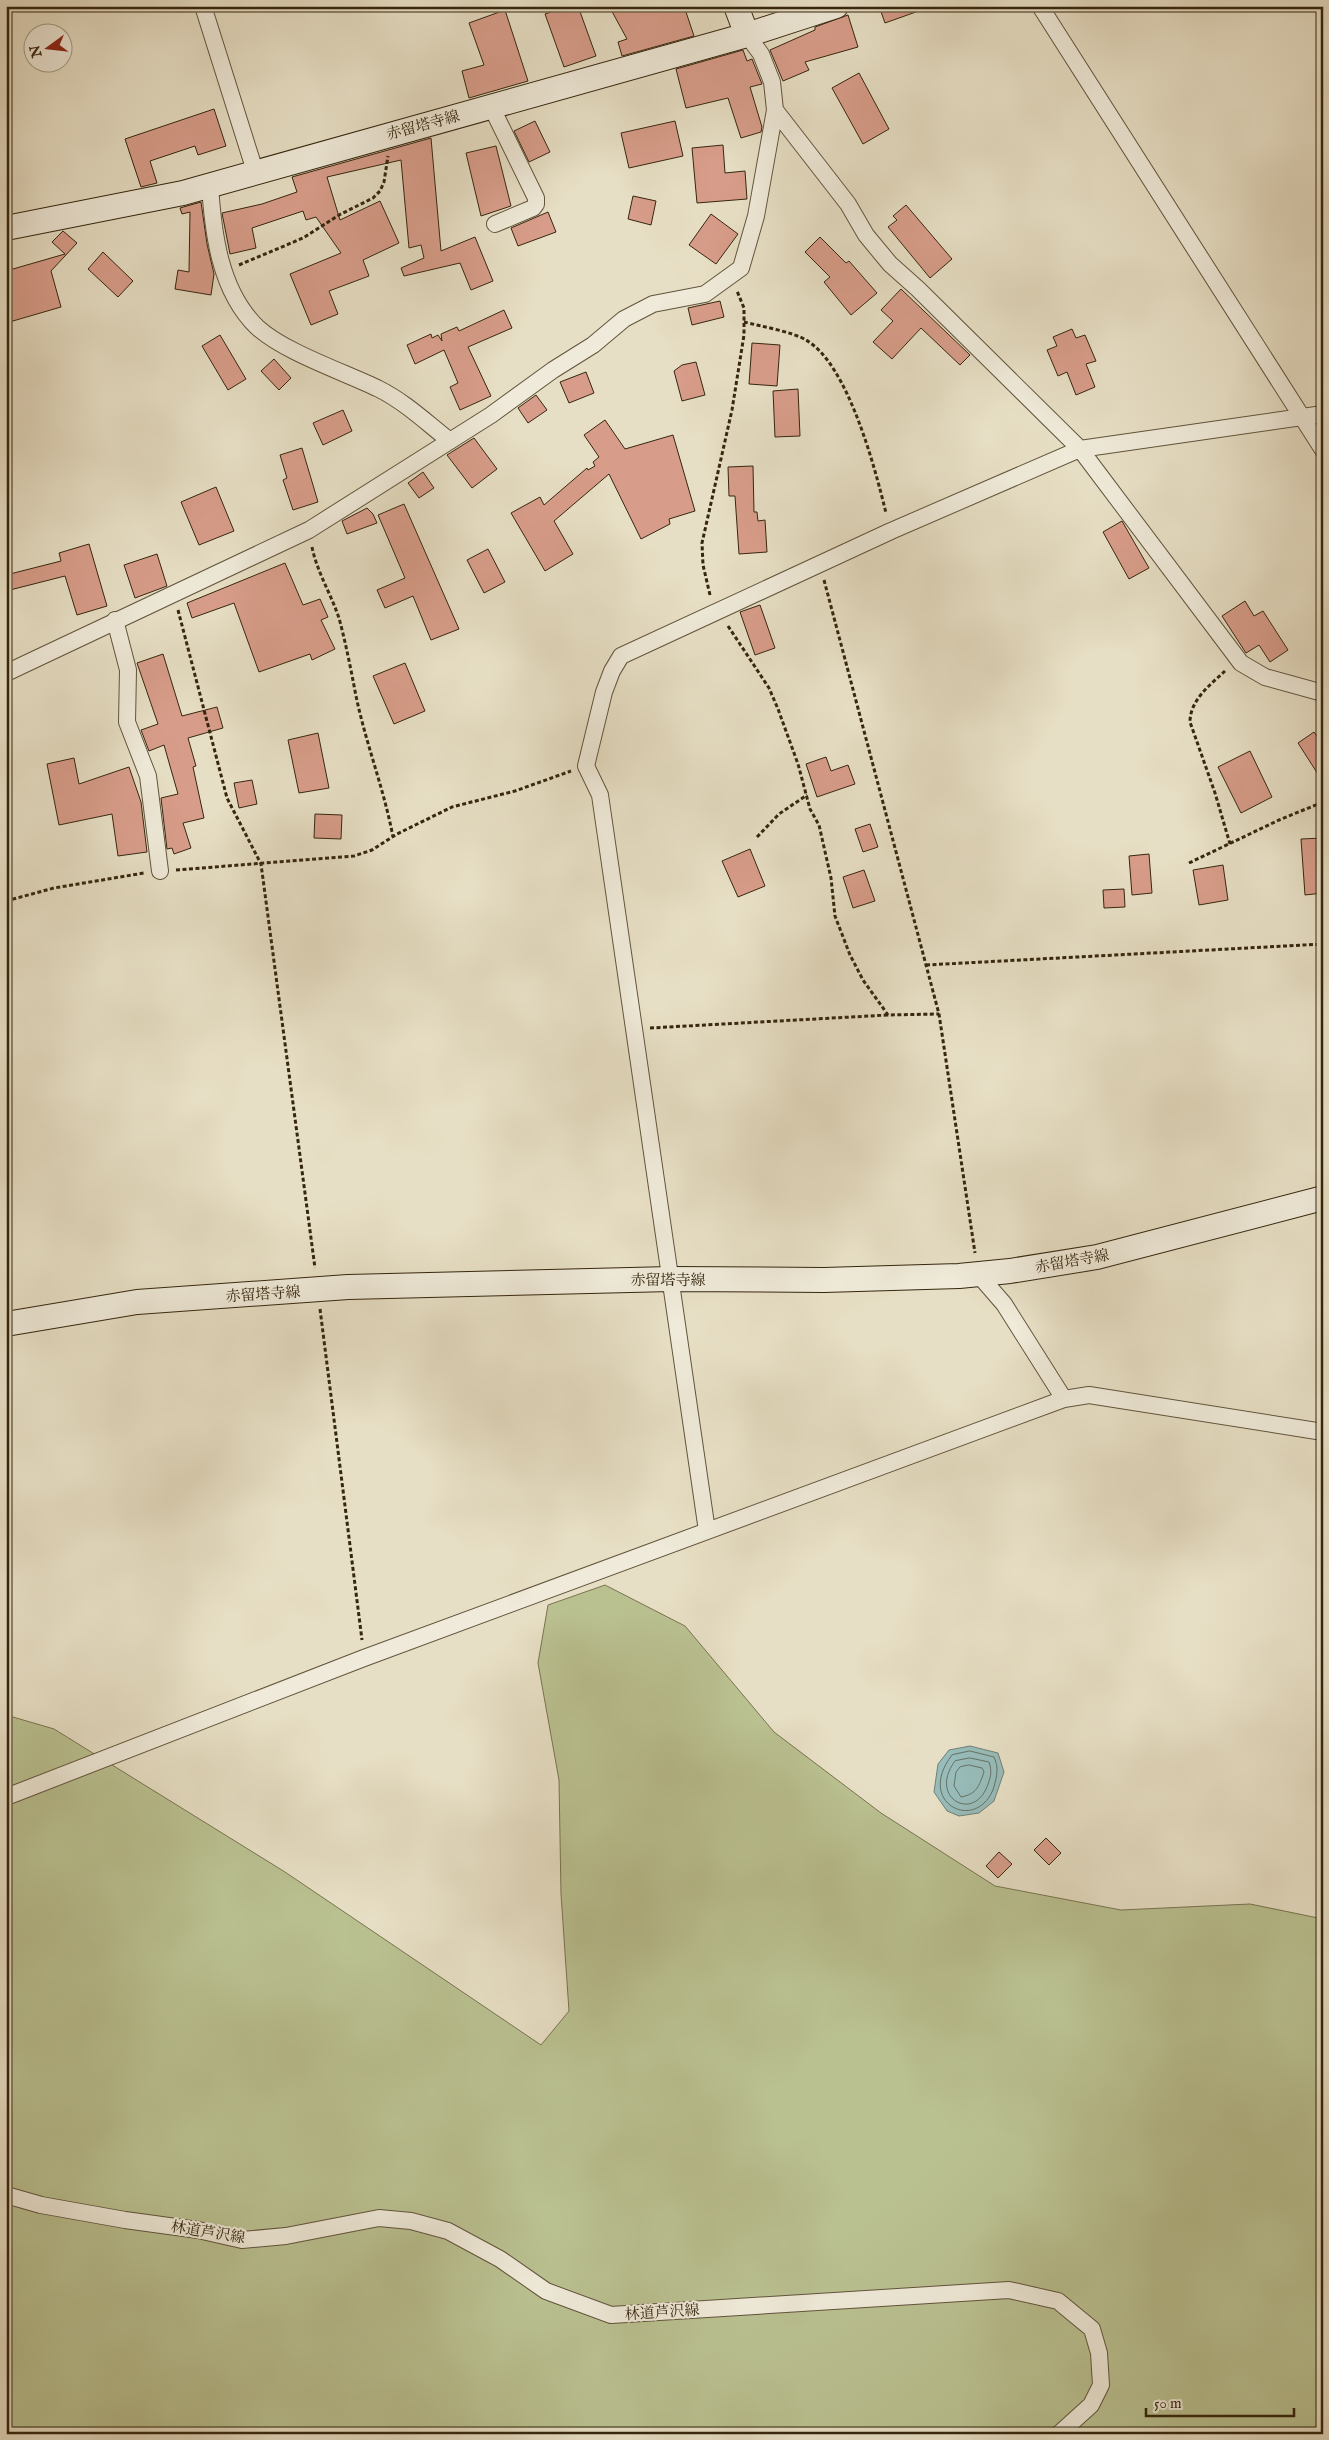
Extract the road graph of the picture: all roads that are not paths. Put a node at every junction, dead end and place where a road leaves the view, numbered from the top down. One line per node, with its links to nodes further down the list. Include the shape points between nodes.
1 (204, 6): 8 (street)
2 (736, 6): 5 (main road)
3 (836, 6): 5 (main road, 赤留塔寺線)
4 (1040, 6): 13 (street)
5 (747, 35): 6 (main road, 赤留塔寺線); 7 (street, via 762,54 772,82)
6 (491, 106): 8 (main road, 赤留塔寺線); 10 (street, via 536,198 533,208)
7 (775, 110): 14 (street, via 748,249 741,268 704,294 653,304 624,319 593,346 552,370); 15 (street, via 890,264)
8 (255, 171): 9 (main road, 赤留塔寺線)
9 (210, 185): 11 (main road, 赤留塔寺線); 14 (street, via 215,241 230,287 258,327 277,341 380,390)
10 (495, 224)
11 (6, 228)
12 (1323, 414): 13 (street)
13 (1302, 417): 15 (street); 16 (street)
14 (450, 441): 17 (street, via 309,530)
15 (1080, 449): 19 (street, via 1237,659 1265,677); 23 (street, via 716,611 621,656 612,670 586,766 600,795)
16 (1323, 450)
17 (116, 620): 18 (street); 20 (street, via 128,670 127,722 148,776)
18 (6, 673)
19 (1323, 693)
20 (160, 871)
21 (1323, 1198): 22 (main road, 赤留塔寺線, via 1097,1257 1010,1272)
22 (978, 1274): 23 (main road, 赤留塔寺線, via 824,1280); 25 (street, via 1004,1304)
23 (671, 1279): 24 (main road, 赤留塔寺線, via 348,1287 137,1302); 27 (street)
24 (6, 1324)
25 (1064, 1399): 26 (street, via 1089,1395); 27 (street)
26 (1323, 1432)
27 (707, 1531): 28 (street, via 364,1658)
28 (6, 1797)
29 (6, 2195): 30 (street, 林道芦沢線, via 41,2205 242,2240 286,2236 379,2218 411,2221 448,2231 500,2259 546,2291 611,2315 1009,2290 1058,2301 1092,2329 1099,2353 1101,2385 1091,2405)
30 (1059, 2434)

